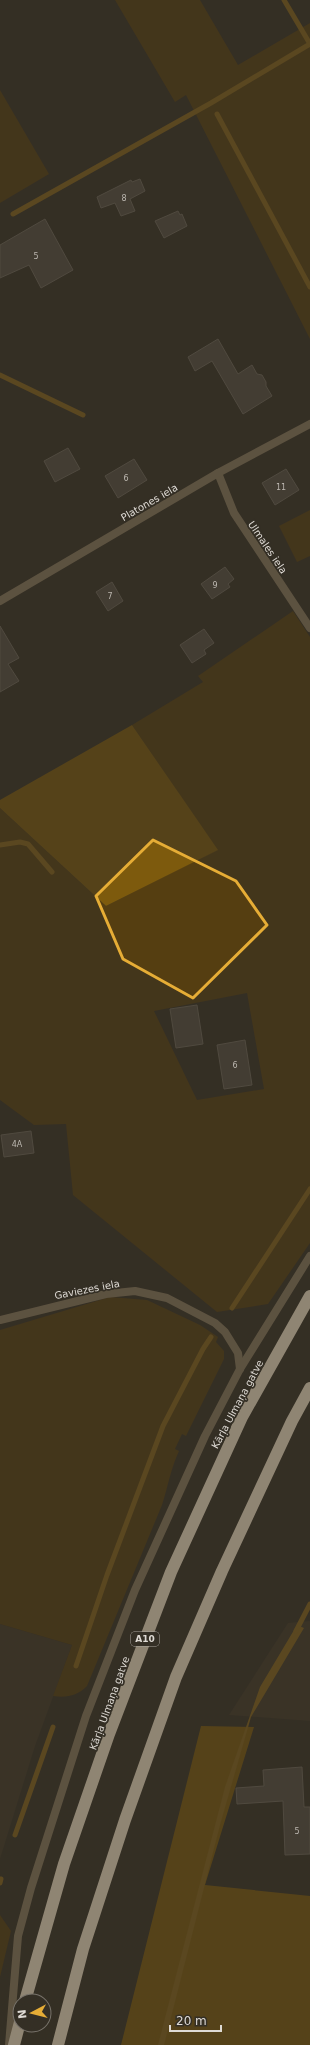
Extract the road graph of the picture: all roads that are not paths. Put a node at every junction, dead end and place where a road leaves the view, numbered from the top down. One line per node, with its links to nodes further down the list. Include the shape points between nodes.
1 (310, 424): 2 (street, Platones iela)
2 (218, 473): 3 (street, Platones iela); 4 (street, Ulmales iela, via 234,513)
3 (0, 601)
4 (310, 628)
5 (310, 1256): 8 (street)
6 (310, 1296): 10 (highway, Kārļa Ulmaņa gatve / A10, via 242,1417 171,1572 109,1734 64,1864)
7 (0, 1320): 8 (street, Gaviezes iela, via 106,1294 135,1291 167,1298 215,1323 226,1332 238,1353)
8 (240, 1369): 12 (street, via 205,1436 135,1590 86,1716 18,1936)
9 (310, 1388): 14 (highway, via 232,1550 176,1677 83,1949)
10 (27, 1993)
11 (17, 2033): 13 (highway)
12 (9, 2045)
13 (14, 2045)
14 (58, 2045)

